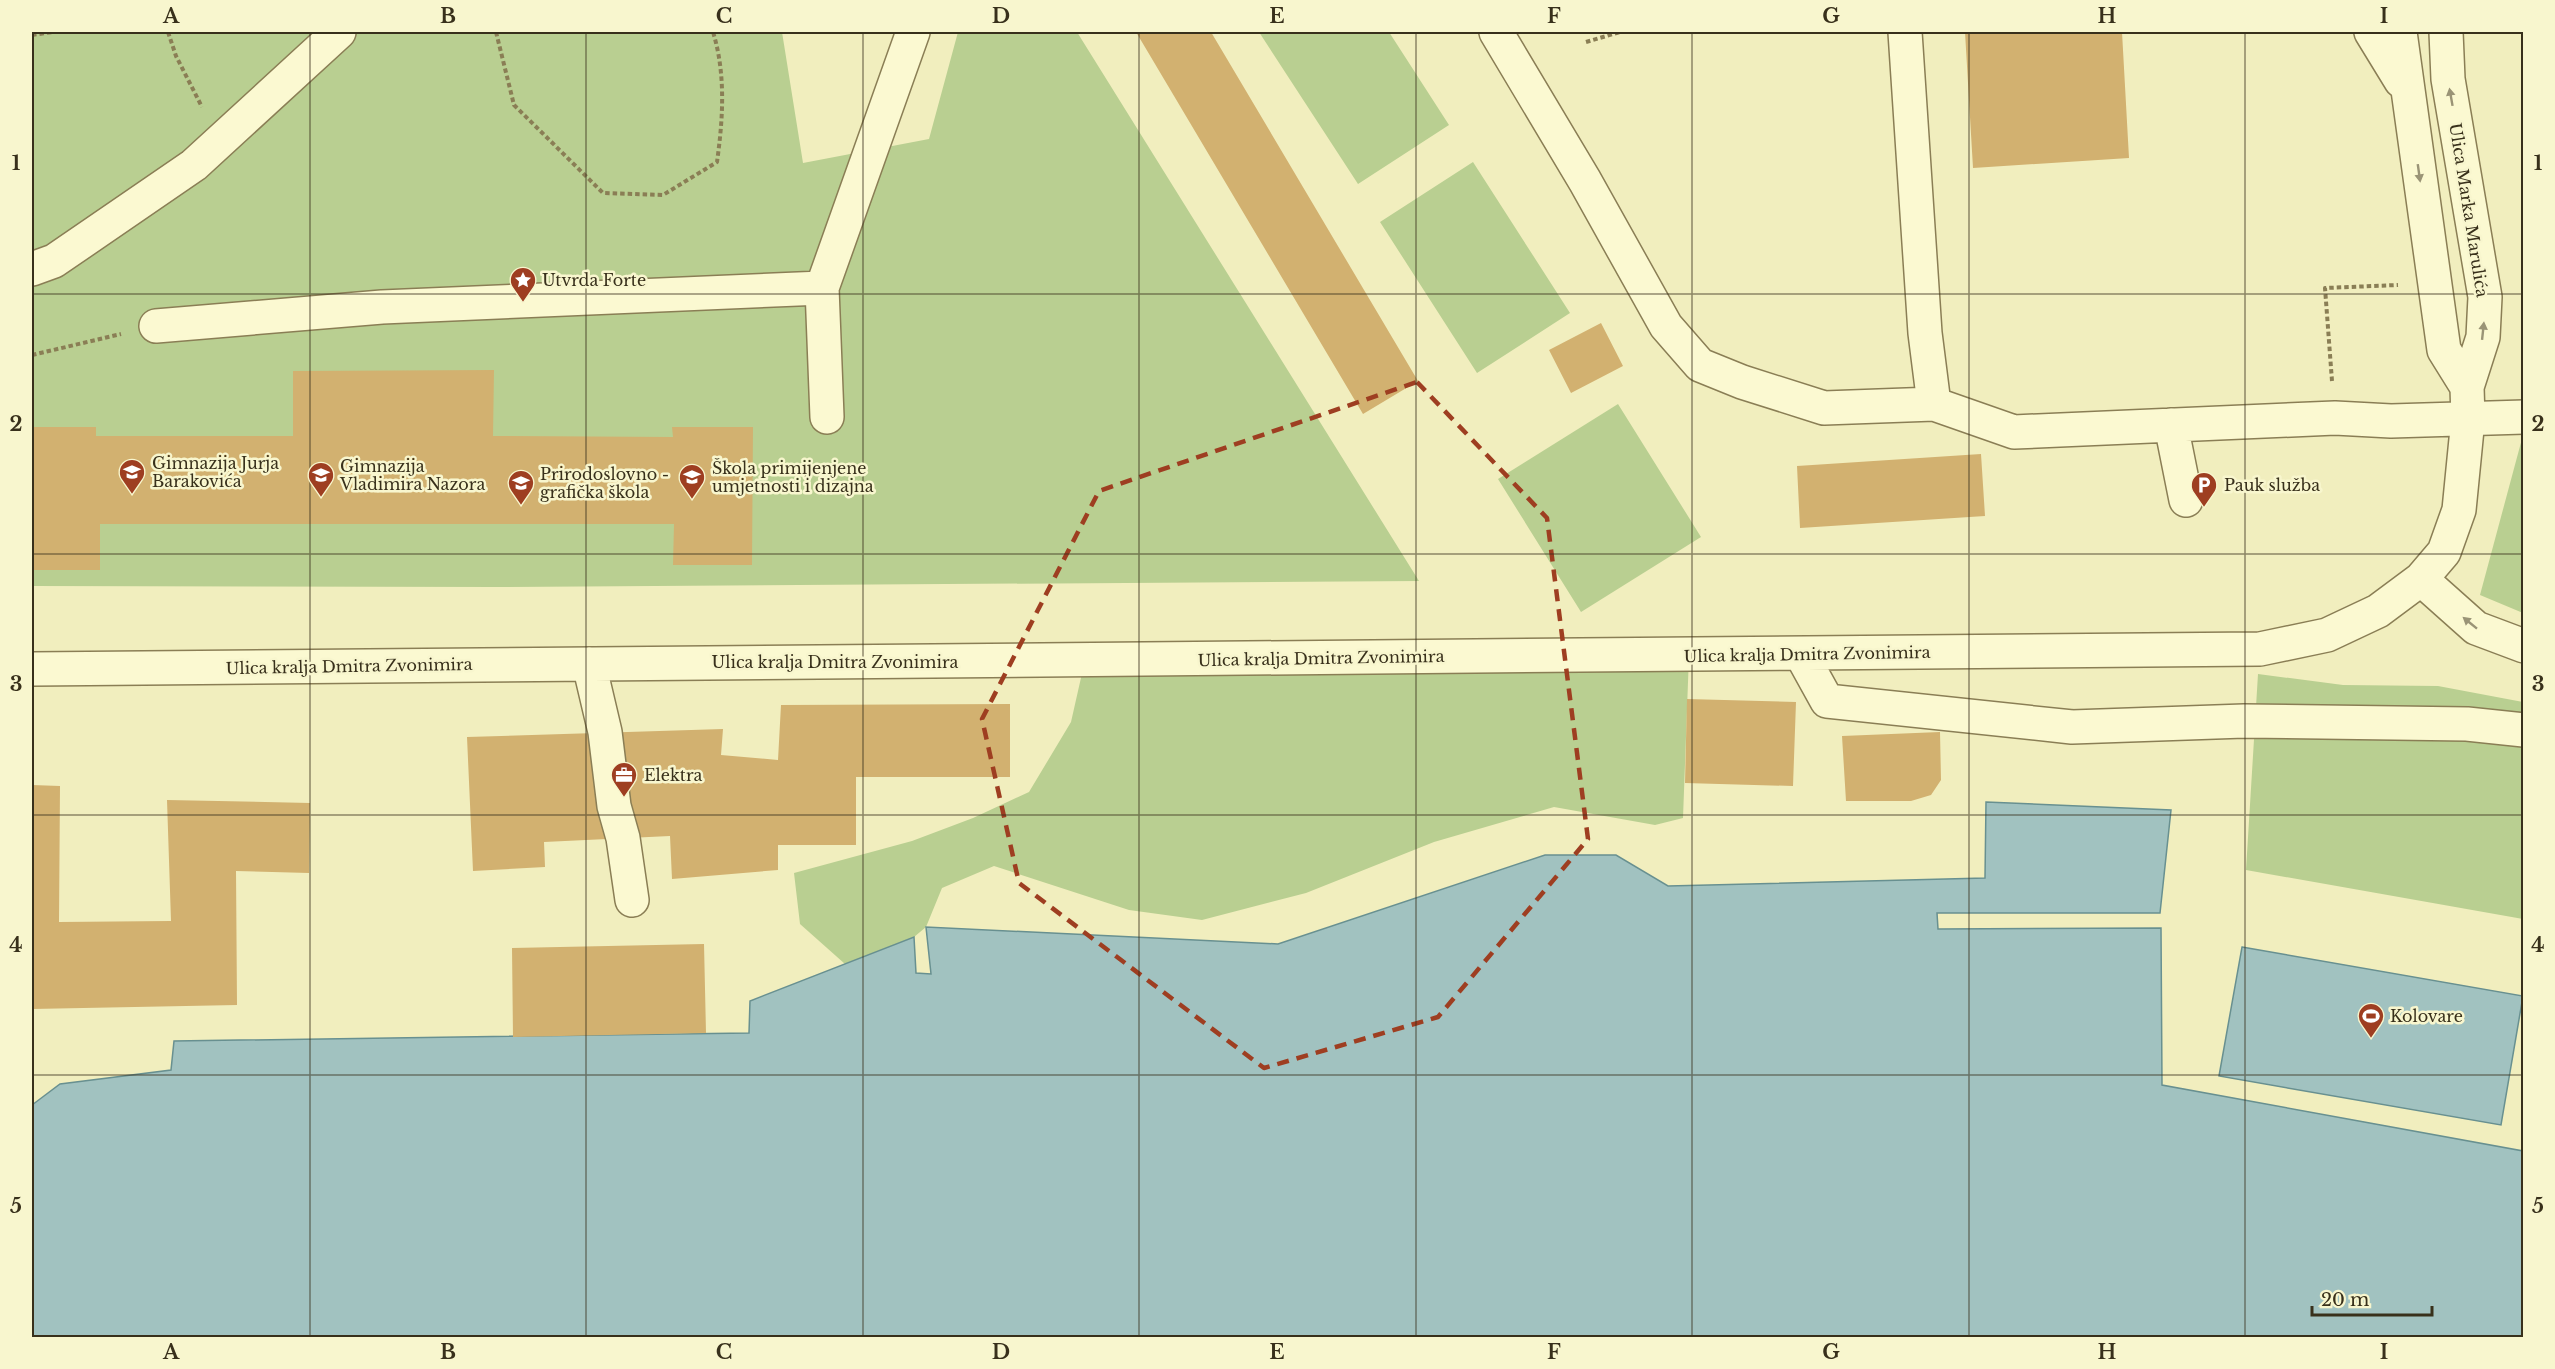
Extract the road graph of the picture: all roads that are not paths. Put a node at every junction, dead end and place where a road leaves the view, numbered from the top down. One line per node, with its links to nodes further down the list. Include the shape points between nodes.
1 (339, 32): 9 (street, via 194,165 54,261)
2 (913, 32): 10 (street)
3 (1496, 32): 13 (street, via 1586,181 1666,326 1700,365 1824,408)
4 (1905, 32): 13 (street, via 1925,333)
5 (2371, 32): 8 (street)
6 (2400, 32): 8 (street)
7 (2446, 32): 12 (street, Ulica Marka Marulića, one-way to 7, via 2483,337 2485,297 2448,79)
8 (2409, 94): 12 (street, one-way to 12, via 2444,350)
9 (32, 269)
10 (822, 288): 11 (street, via 382,307); 14 (street)
11 (156, 326)
12 (2467, 387): 16 (street, Ulica Marka Marulića)
13 (1934, 404): 17 (street, via 2014,432)
14 (827, 417)
15 (2523, 417): 16 (street)
16 (2468, 419): 17 (street, via 2336,418); 19 (street, Ulica kralja Dmitra Zvonimira, via 2459,510 2444,552)
17 (2171, 425): 18 (street)
18 (2186, 500)
19 (2421, 579): 20 (street, one-way to 19, via 2476,628); 21 (street, Ulica kralja Dmitra Zvonimira, via 2378,610 2328,635 2260,649)
20 (2523, 646)
21 (1801, 654): 22 (street, Ulica kralja Dmitra Zvonimira); 24 (street, via 1827,701 2072,727 2244,722 2467,724)
22 (590, 664): 23 (street, Ulica kralja Dmitra Zvonimira); 25 (street)
23 (32, 669)
24 (2523, 730)
25 (632, 900)

